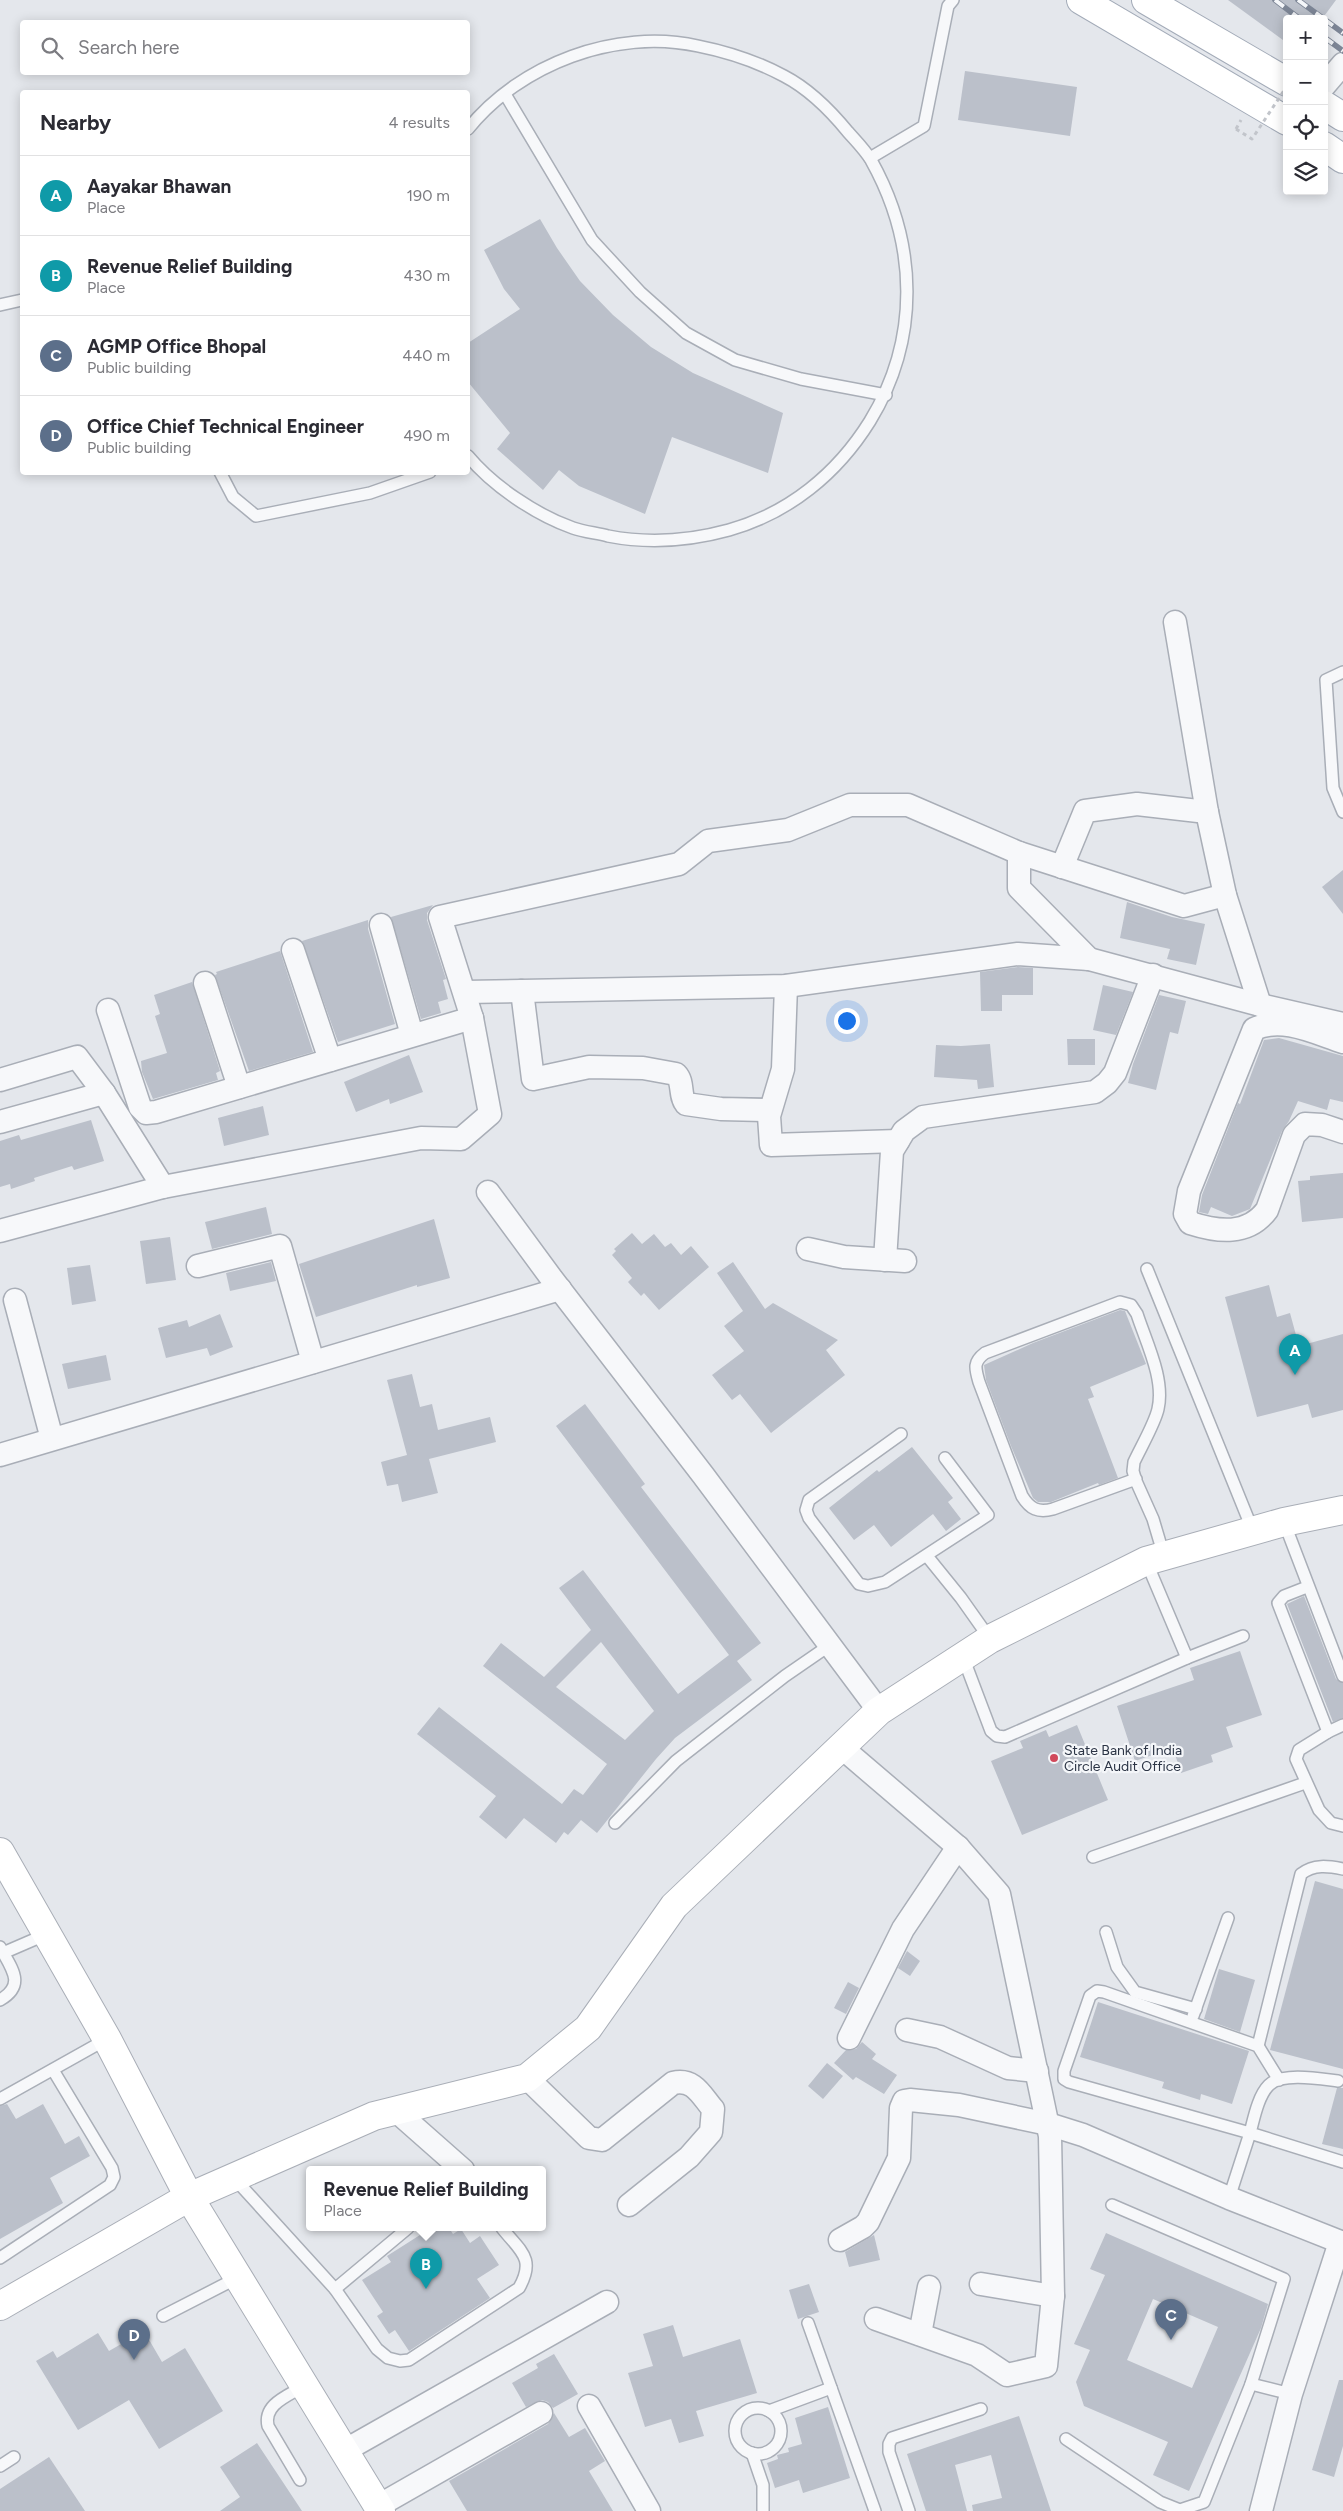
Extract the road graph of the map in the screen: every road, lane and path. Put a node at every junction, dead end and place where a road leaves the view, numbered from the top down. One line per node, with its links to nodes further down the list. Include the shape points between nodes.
1 (953, 0): 15 (lane, via 948,6 924,126)
2 (1081, 0): 11 (street)
3 (1146, 0): 6 (street)
4 (1343, 64): 5 (street)
5 (1328, 81)
6 (1283, 82)
7 (1283, 90): 13 (path, bridge, via 1252,139)
8 (505, 94): 12 (lane, via 481,112); 15 (lane, via 524,79 574,55 628,43 683,43 736,54 786,77 830,110); 19 (lane, via 592,240 640,292 686,332 735,360 801,379)
9 (1328, 108): 10 (street)
10 (1343, 117)
11 (1283, 120)
12 (470, 126)
13 (1236, 129)
14 (1328, 149): 16 (street)
15 (870, 158): 19 (lane, via 896,214 908,275 904,336)
16 (1343, 158)
17 (20, 300): 18 (lane)
18 (0, 305)
19 (886, 395): 20 (lane, via 854,448 809,491 755,522 695,539 633,541 572,528 517,500)
20 (470, 458)
21 (222, 475): 22 (lane, via 233,497 256,516 370,492)
22 (421, 475)
23 (1175, 622): 25 (street)
24 (1343, 672): 26 (lane, via 1326,680 1333,788)
25 (1206, 812): 28 (street, via 1137,804 1084,811); 29 (street)
26 (1343, 812)
27 (1018, 853): 28 (street); 32 (street, via 1020,888); 37 (street, via 908,805 850,805 788,830 708,841 678,864 440,917)
28 (1062, 867): 29 (street, via 1184,906)
29 (1224, 895): 38 (street)
30 (381, 925): 42 (street)
31 (293, 950): 44 (street)
32 (1089, 959): 33 (street); 35 (street, via 1018,954)
33 (1153, 975): 38 (street); 51 (street, via 1115,1073 1095,1092 923,1117 904,1130)
34 (205, 982): 46 (street)
35 (786, 986): 36 (street); 48 (street, via 783,1069)
36 (522, 991): 37 (street); 48 (street, via 533,1079 589,1067 643,1068 676,1074 686,1104)
37 (465, 992): 40 (street)
38 (1260, 1005): 41 (street)
39 (108, 1010): 46 (street, via 140,1107 146,1113)
40 (472, 1018): 42 (street); 52 (street, via 490,1114 461,1139 421,1138)
41 (1343, 1024)
42 (412, 1036): 44 (street)
43 (1343, 1042): 50 (street, via 1297,1027 1264,1024 1254,1029 1189,1191 1185,1214 1190,1223 1216,1231 1242,1228 1260,1220 1268,1210 1294,1135 1305,1124 1322,1125)
44 (330, 1060): 46 (street)
45 (0, 1080): 47 (street, via 77,1057)
46 (239, 1087)
47 (104, 1093): 49 (street); 52 (street)
48 (770, 1110): 51 (street, via 771,1145)
49 (0, 1122)
50 (1343, 1132)
51 (898, 1141): 55 (street, via 892,1151 889,1179 895,1260 844,1257)
52 (163, 1187): 54 (street)
53 (488, 1192): 58 (street)
54 (0, 1231)
55 (808, 1249)
56 (198, 1266): 60 (street, via 280,1246)
57 (1147, 1269): 68 (lane)
58 (560, 1289): 60 (street); 74 (street)
59 (15, 1300): 62 (street)
60 (313, 1362): 62 (street)
61 (901, 1434): 69 (lane, via 809,1500 806,1510 859,1584 868,1586 885,1582)
62 (52, 1439): 63 (street)
63 (0, 1455)
64 (945, 1458): 69 (lane, via 988,1514)
65 (1136, 1479): 65 (lane, via 1134,1462 1158,1409 1159,1395 1157,1377 1137,1314 1131,1305 1120,1302 985,1354 977,1360 975,1367 979,1382 1022,1496 1033,1509 1041,1512 1053,1509); 70 (lane, via 1153,1519)
66 (1343, 1510): 67 (street)
67 (1284, 1522): 68 (street); 71 (lane)
68 (1253, 1531): 70 (street)
69 (927, 1556): 73 (lane)
70 (1155, 1558): 73 (street); 76 (lane)
71 (1307, 1587): 77 (lane); 80 (lane, via 1284,1596 1278,1603)
72 (1243, 1636): 76 (lane)
73 (990, 1639): 75 (street)
74 (830, 1645): 78 (street); 83 (lane, via 676,1761)
75 (963, 1657): 76 (lane, via 991,1731 1005,1737); 78 (street)
76 (1187, 1658)
77 (1343, 1676)
78 (878, 1711): 81 (street)
79 (1343, 1726): 80 (lane)
80 (1328, 1732): 82 (lane, via 1299,1750 1296,1759)
81 (841, 1747): 85 (street); 102 (street, via 674,1906 588,2028)
82 (1305, 1783): 84 (lane, via 1319,1810 1331,1823); 87 (lane)
83 (615, 1823)
84 (1343, 1826)
85 (958, 1846): 97 (street, via 903,1929); 101 (street, via 999,1894)
86 (0, 1852): 91 (street)
87 (1093, 1857)
88 (1343, 1870): 99 (lane, via 1329,1866 1310,1867 1301,1874)
89 (1228, 1918): 94 (lane)
90 (1106, 1932): 94 (lane, via 1117,1967 1135,1992)
91 (47, 1934): 92 (lane); 98 (street)
92 (2, 1950): 93 (lane, via 15,1986 11,1994)
93 (0, 2000)
94 (1196, 2009): 95 (lane)
95 (1191, 2022): 99 (lane); 108 (lane, via 1097,1991 1090,1996 1064,2079)
96 (907, 2030): 101 (street, via 940,2037 1008,2068)
97 (850, 2038)
98 (107, 2039): 100 (lane); 112 (street)
99 (1258, 2046): 103 (lane)
100 (53, 2070): 105 (lane); 120 (lane, via 112,2168 114,2177 110,2185)
101 (1036, 2071): 107 (street)
102 (527, 2078): 106 (street); 114 (street, via 596,2141 602,2140 673,2083 691,2083 713,2110 711,2132 674,2171)
103 (1280, 2080): 104 (lane, via 1287,2077); 108 (lane, via 1269,2084 1258,2105)
104 (1338, 2081)
105 (0, 2099)
106 (396, 2110): 110 (street); 111 (street, via 374,2116)
107 (1048, 2124): 113 (street); 118 (street, via 959,2105 904,2101 899,2158 868,2222); 125 (street)
108 (1250, 2133): 109 (lane); 113 (lane)
109 (1343, 2162)
110 (459, 2166)
111 (234, 2178): 112 (street); 124 (lane)
112 (190, 2197): 121 (street); 127 (street)
113 (1229, 2198): 119 (street)
114 (629, 2205)
115 (1112, 2205): 132 (lane, via 1284,2279)
116 (404, 2231): 124 (lane)
117 (504, 2231): 124 (lane, via 528,2265 519,2288 409,2360 388,2358 378,2350)
118 (840, 2240)
119 (1341, 2242): 135 (street)
120 (0, 2258)
121 (237, 2278): 128 (lane); 133 (street)
122 (981, 2284): 125 (street)
123 (929, 2287): 131 (street)
124 (335, 2289)
125 (1053, 2296): 131 (street, via 1046,2366 1007,2375 977,2355)
126 (607, 2302): 141 (street)
127 (0, 2306)
128 (163, 2316)
129 (876, 2319): 131 (street)
130 (808, 2323): 134 (lane)
131 (920, 2334)
132 (1251, 2384): 135 (lane); 146 (lane, via 1204,2502 1180,2510)
133 (304, 2386): 141 (street); 145 (lane, via 270,2408 265,2416)
134 (831, 2388): 138 (lane); 150 (lane)
135 (1291, 2394): 152 (street)
136 (588, 2406): 148 (street)
137 (981, 2409): 151 (lane, via 892,2438 889,2452)
138 (769, 2411): 142 (lane, via 778,2420 778,2442 767,2451); 142 (lane, via 751,2409 744,2412 735,2424 740,2446)
139 (541, 2413): 147 (street)
140 (1066, 2439): 146 (lane)
141 (344, 2451): 147 (street)
142 (752, 2453): 149 (lane, via 763,2484)
143 (14, 2457): 144 (lane)
144 (0, 2466)
145 (300, 2480)
146 (1159, 2506)
147 (379, 2509)
148 (649, 2511)
149 (763, 2511)
150 (875, 2511)
151 (908, 2511)
152 (1261, 2511)

